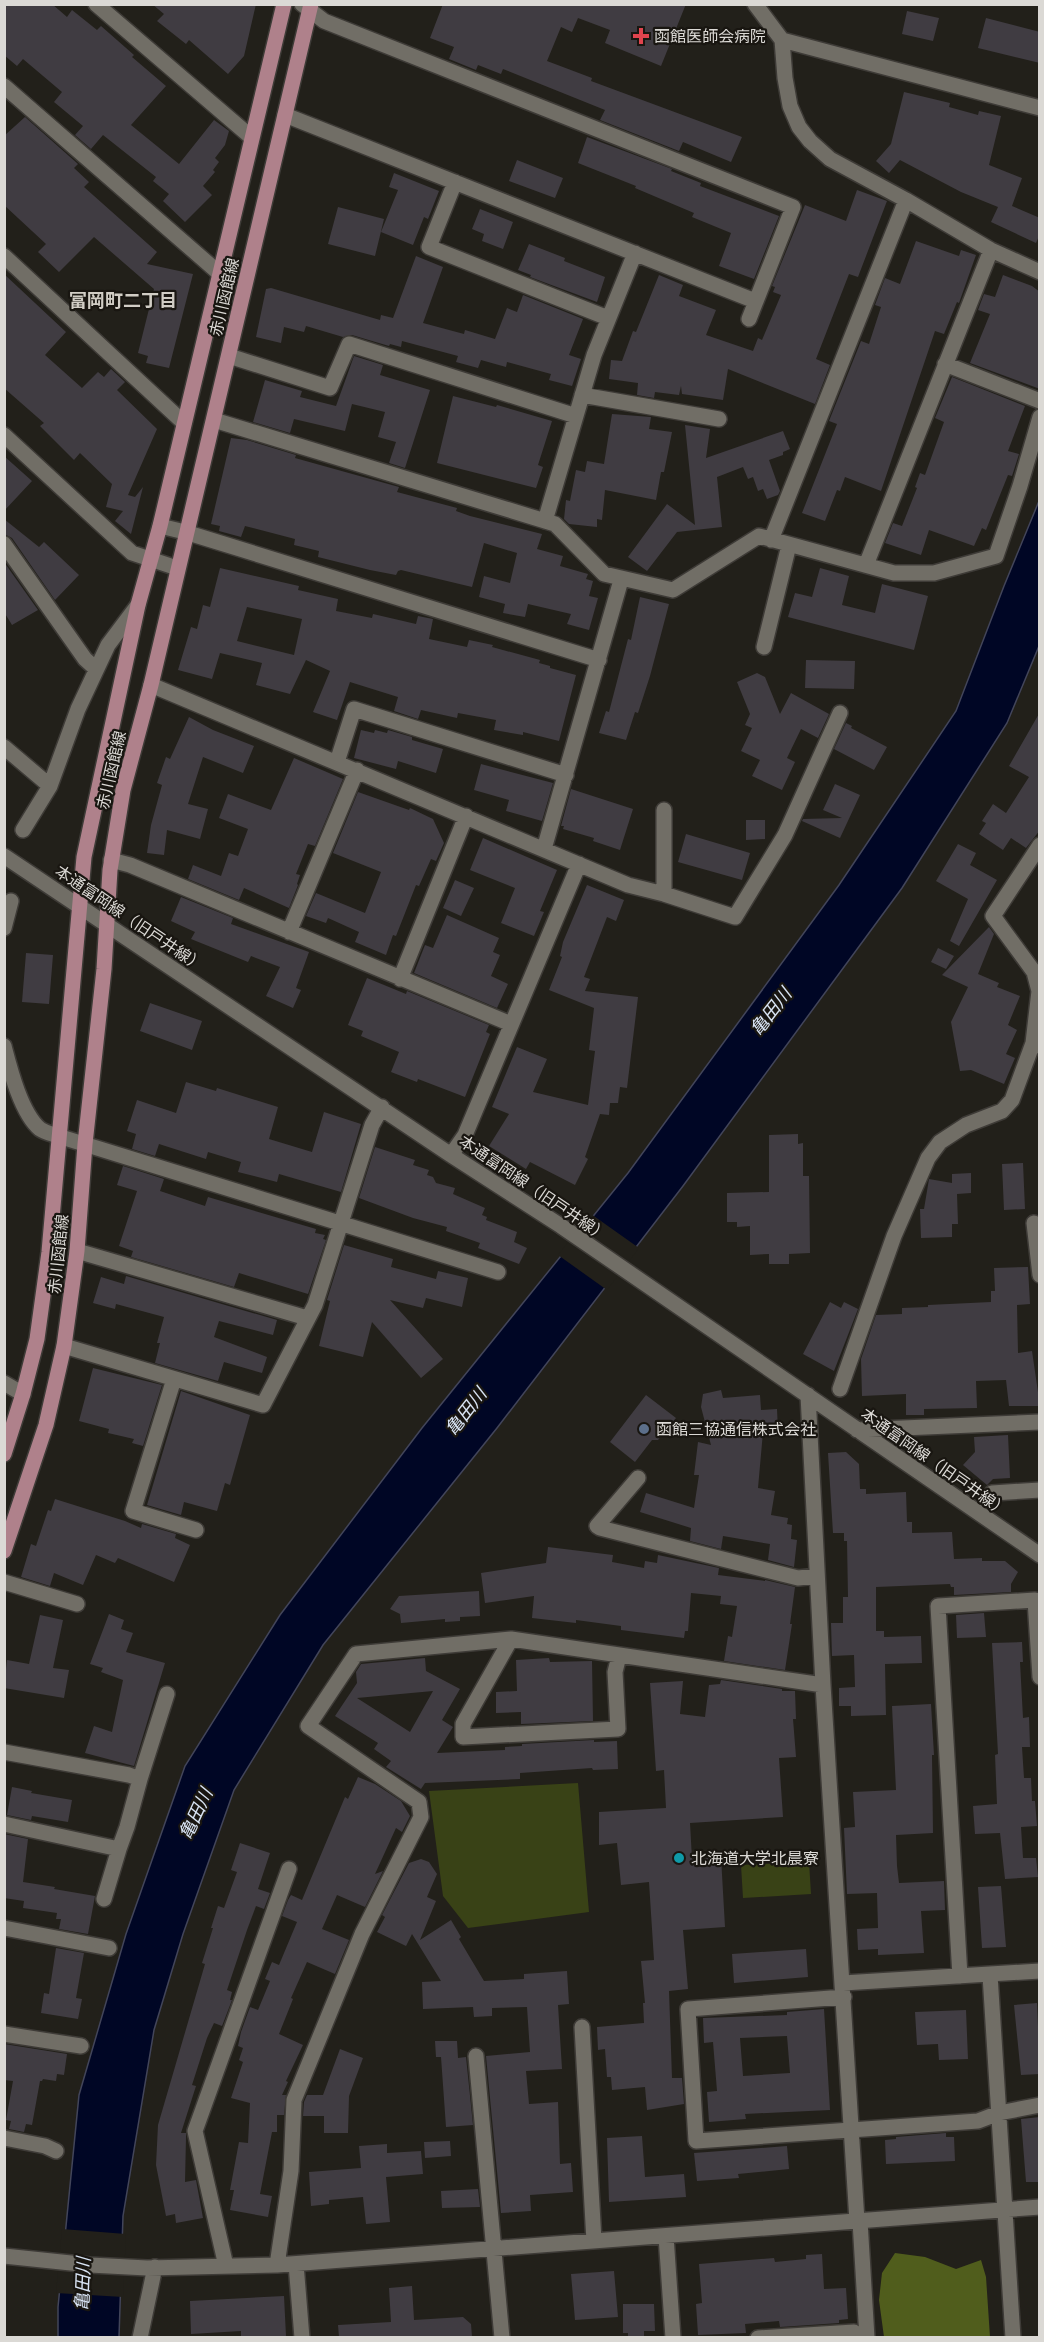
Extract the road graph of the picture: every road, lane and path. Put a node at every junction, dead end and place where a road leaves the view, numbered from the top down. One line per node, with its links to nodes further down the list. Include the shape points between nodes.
1 (96, 4): 9 (street)
2 (284, 4): 9 (main road, 赤川函館線)
3 (755, 4): 5 (street)
4 (308, 7): 8 (main road, 赤川函館線); 17 (street, via 324,21 793,207)
5 (782, 40): 7 (street); 11 (street, via 790,106 810,141 830,159)
6 (4, 86): 15 (street)
7 (1040, 108)
8 (285, 115): 10 (street); 20 (main road, 赤川函館線)
9 (251, 137): 15 (main road, 赤川函館線)
10 (455, 182): 13 (street); 18 (street, via 429,248)
11 (906, 200): 12 (street); 33 (street)
12 (991, 250): 16 (street); 21 (street)
13 (635, 253): 17 (street); 18 (street)
14 (4, 256): 28 (street)
15 (219, 273): 28 (main road, 赤川函館線)
16 (1038, 273)
17 (755, 301): 19 (street)
18 (608, 318): 22 (street)
19 (748, 319)
20 (229, 356): 24 (street, via 330,388 349,344); 27 (main road, 赤川函館線)
21 (945, 364): 23 (street); 37 (street)
22 (582, 395): 24 (street); 26 (street)
23 (1040, 401)
24 (576, 416): 30 (street)
25 (1040, 417): 37 (street, via 996,556 934,573 894,573)
26 (719, 419)
27 (214, 420): 30 (street); 32 (main road, 赤川函館線)
28 (184, 423): 31 (main road, 赤川函館線)
29 (4, 435): 36 (street, via 132,553)
30 (545, 521): 39 (street, via 555,524 604,574)
31 (160, 526): 32 (street); 36 (main road, 赤川函館線)
32 (186, 532): 38 (main road, 赤川函館線); 42 (street)
33 (771, 540): 35 (street); 39 (street, via 759,536 673,590)
34 (4, 544): 43 (street)
35 (789, 545): 37 (street); 41 (street)
36 (151, 560): 38 (street); 40 (main road, 赤川函館線)
37 (866, 565)
38 (177, 568): 44 (main road, 赤川函館線)
39 (621, 580): 42 (street)
40 (138, 605): 43 (street, via 108,645); 61 (main road, 赤川函館線, via 84,857)
41 (764, 647)
42 (599, 660): 49 (street)
43 (96, 669): 50 (street)
44 (151, 685): 47 (street); 57 (main road, 赤川函館線, via 123,790)
45 (840, 712): 59 (street, via 785,835 735,917)
46 (4, 747): 50 (street)
47 (337, 762): 48 (street); 49 (street, via 354,709)
48 (357, 770): 52 (street); 64 (street)
49 (566, 775): 55 (street)
50 (50, 786): 53 (street)
51 (664, 810): 59 (street)
52 (466, 816): 55 (street); 65 (street)
53 (23, 830)
54 (1040, 845): 67 (street, via 993,916 1034,972 1039,992)
55 (544, 849): 58 (street)
56 (4, 856): 61 (street, 本通富岡線（旧戸井線）)
57 (111, 860): 62 (main road, 赤川函館線); 64 (street)
58 (579, 864): 59 (street, via 628,885); 66 (street)
59 (664, 894)
60 (11, 901): 63 (street)
61 (78, 906): 62 (street, 本通富岡線（旧戸井線）); 70 (main road, 赤川函館線)
62 (107, 924): 69 (street, 本通富岡線（旧戸井線）); 71 (main road, 赤川函館線)
63 (4, 928)
64 (289, 932): 65 (street)
65 (400, 979): 66 (street)
66 (511, 1024): 72 (street, via 465,1135)
67 (1036, 1045): 82 (street, via 1012,1100 1002,1110 966,1125 940,1142 928,1158 894,1236)
68 (4, 1046): 70 (street, via 27,1111 40,1129)
69 (382, 1107): 72 (street, 本通富岡線（旧戸井線）); 74 (street, via 372,1125)
70 (57, 1136): 71 (street); 83 (main road, 赤川函館線, via 49,1252 37,1339)
71 (85, 1144): 74 (street); 75 (main road, 赤川函館線)
72 (451, 1155): 84 (street, 本通富岡線（旧戸井線）)
73 (1034, 1223): 77 (street)
74 (342, 1225): 76 (street); 78 (street)
75 (77, 1251): 78 (street); 79 (main road, 赤川函館線)
76 (498, 1272)
77 (1040, 1275)
78 (307, 1318): 80 (street, via 263,1405)
79 (64, 1346): 80 (street); 92 (main road, 赤川函館線, via 46,1425)
80 (174, 1379): 91 (street, via 133,1511)
81 (4, 1383): 83 (street)
82 (840, 1389)
83 (23, 1394): 87 (main road, 赤川函館線)
84 (808, 1395): 86 (street, 本通富岡線（旧戸井線）); 94 (street)
85 (1040, 1422): 86 (street)
86 (857, 1430): 93 (street, 本通富岡線（旧戸井線）)
87 (4, 1454)
88 (638, 1478): 94 (street, via 597,1526 798,1578)
89 (1040, 1490): 90 (street)
90 (992, 1493)
91 (196, 1530)
92 (4, 1551)
93 (1040, 1555)
94 (818, 1576): 100 (street)
95 (4, 1582): 96 (street)
96 (77, 1604)
97 (511, 1639): 98 (street); 98 (street, via 463,1724 463,1737 618,1729 615,1672); 131 (street, via 356,1654 308,1726 419,1802 422,1817 362,1934 294,2100 291,2170)
98 (619, 1656): 100 (street)
99 (1040, 1677): 112 (street, via 1035,1600 938,1606)
100 (823, 1685): 113 (street)
101 (167, 1694): 103 (street)
102 (4, 1752): 103 (street)
103 (140, 1779): 105 (street)
104 (4, 1824): 105 (street)
105 (119, 1849): 107 (street)
106 (289, 1869): 132 (street, via 195,2131)
107 (104, 1899)
108 (4, 1928): 109 (street)
109 (109, 1948)
110 (1040, 1971): 111 (street)
111 (990, 1975): 112 (street); 119 (street)
112 (960, 1976): 113 (street)
113 (843, 1990): 120 (street); 120 (street, via 688,2009 695,2130 696,2141)
114 (582, 2027): 127 (street)
115 (4, 2034): 116 (street)
116 (81, 2046)
117 (476, 2056): 128 (street)
118 (1040, 2105): 119 (street)
119 (999, 2113): 120 (street, via 978,2121); 124 (street)
120 (852, 2128): 125 (street)
121 (4, 2138): 122 (street)
122 (56, 2151)
123 (1040, 2207): 124 (street)
124 (1005, 2210): 125 (street); 140 (street)
125 (859, 2221): 126 (street); 134 (street)
126 (666, 2236): 127 (street); 138 (street)
127 (594, 2241): 128 (street)
128 (495, 2249): 130 (street); 137 (street)
129 (4, 2256): 133 (street)
130 (296, 2264): 131 (street); 136 (street)
131 (277, 2265): 132 (street)
132 (226, 2266): 133 (street)
133 (151, 2267): 135 (street)
134 (860, 2335): 139 (street)
135 (140, 2337)
136 (302, 2337)
137 (502, 2337)
138 (673, 2337)
139 (758, 2337)
140 (1013, 2337)

